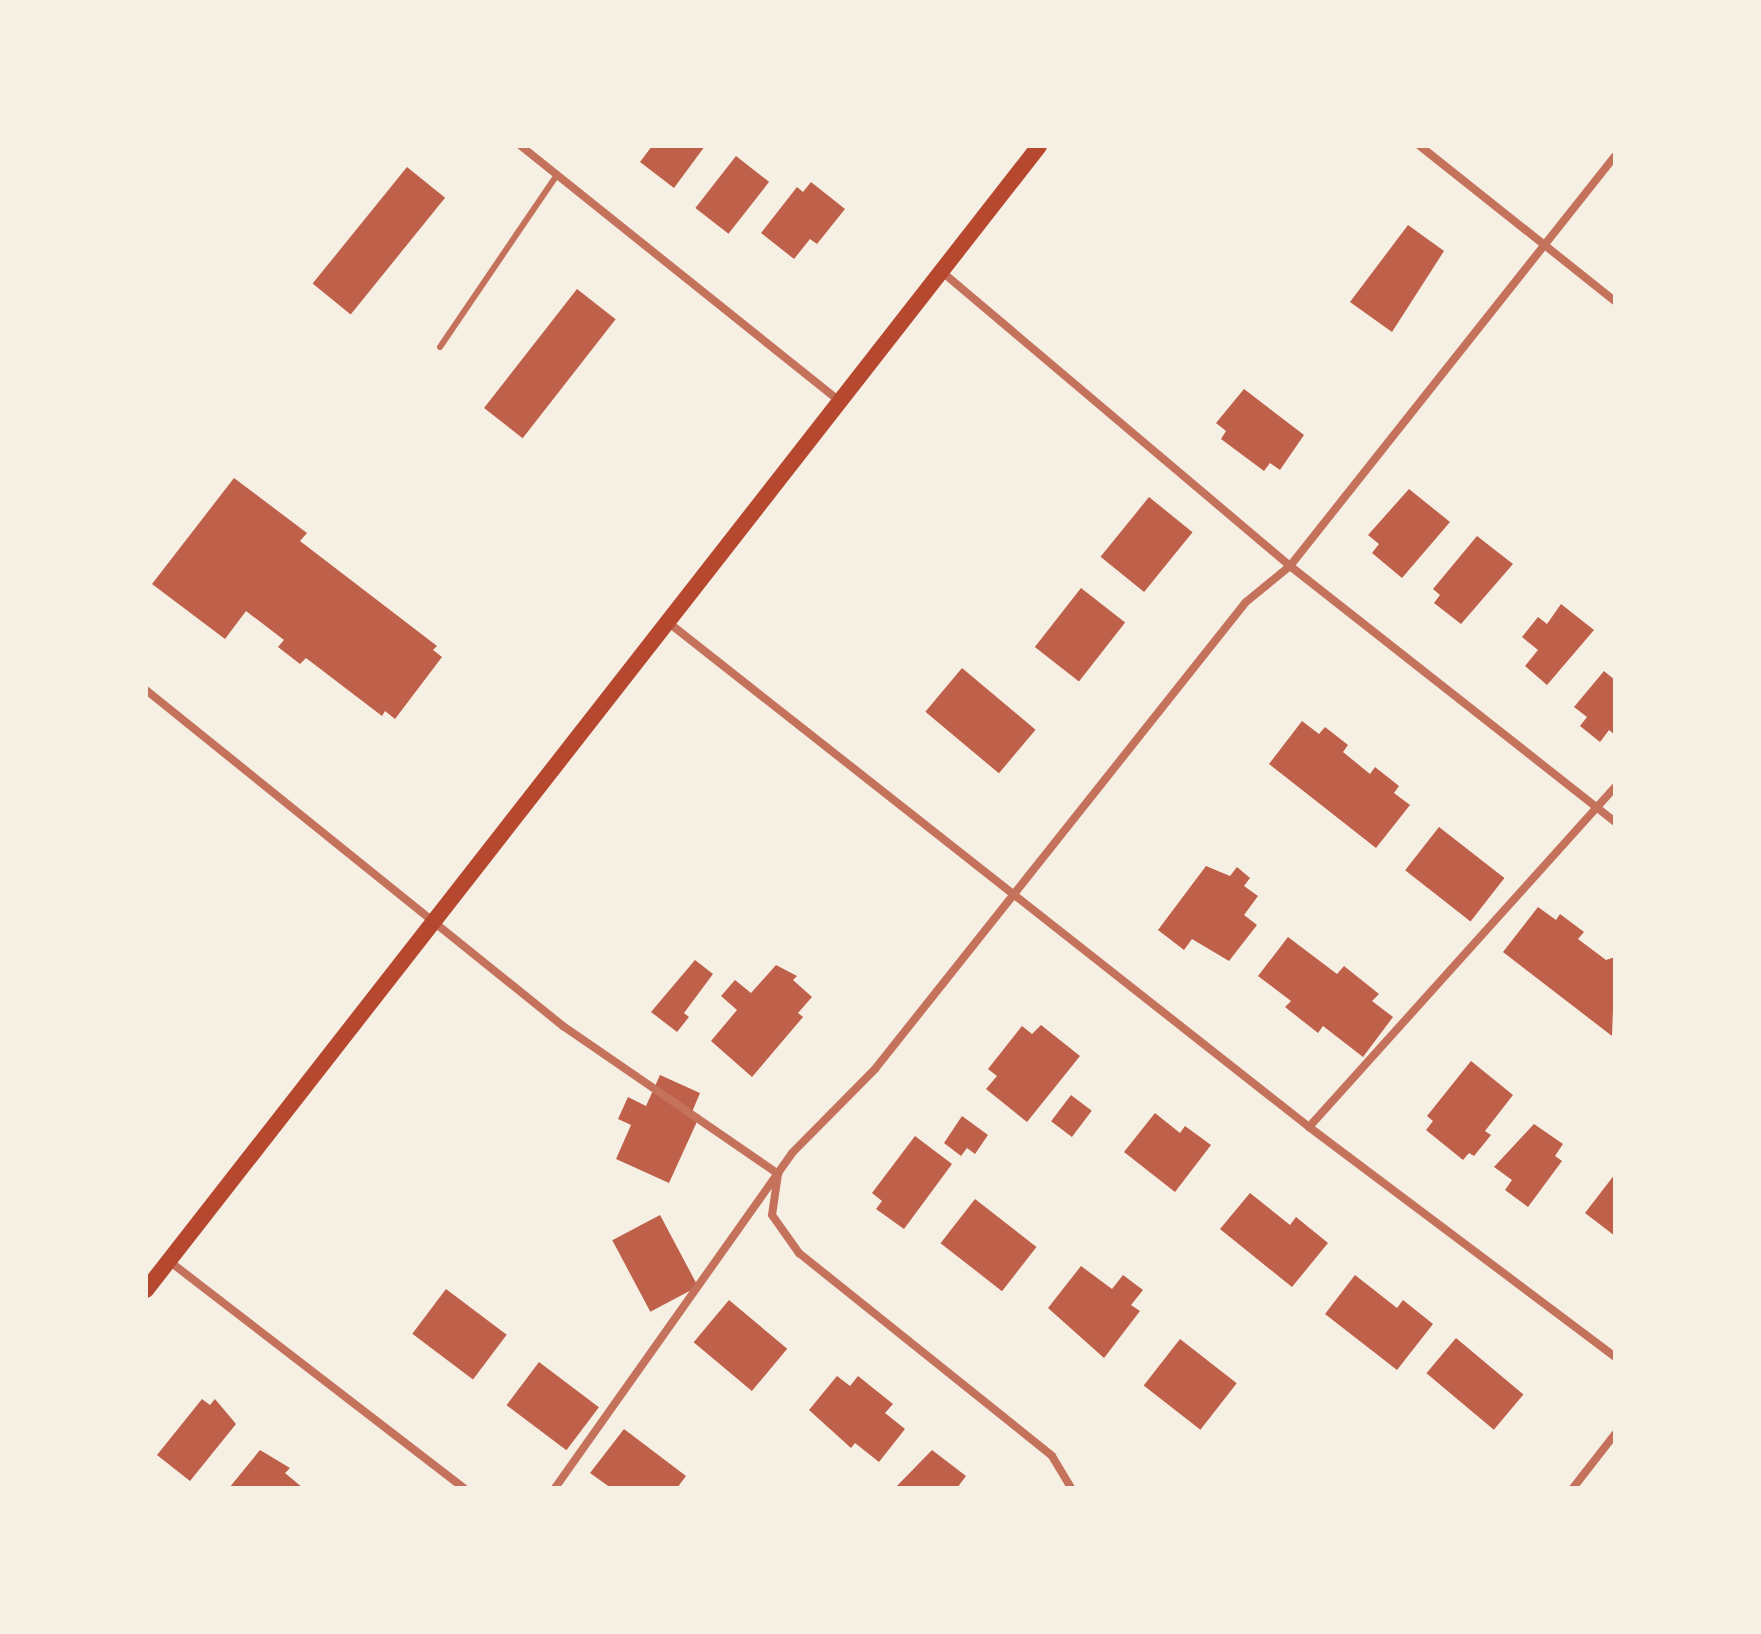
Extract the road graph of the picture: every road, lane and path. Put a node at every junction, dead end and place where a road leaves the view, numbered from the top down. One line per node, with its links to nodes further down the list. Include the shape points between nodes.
1 (521, 146): 5 (street)
2 (1039, 146): 7 (main road)
3 (1420, 146): 6 (street)
4 (1615, 156): 6 (street)
5 (557, 175): 9 (lane); 10 (street)
6 (1543, 244): 8 (street); 11 (street)
7 (940, 270): 10 (main road); 11 (street)
8 (1615, 301)
9 (440, 347)
10 (837, 399): 12 (main road)
11 (1290, 566): 15 (street); 17 (street, via 1246,602)
12 (669, 623): 17 (street); 18 (main road)
13 (146, 690): 18 (street)
14 (1615, 787): 15 (street)
15 (1599, 807): 16 (street); 19 (street)
16 (1615, 822)
17 (1011, 895): 19 (street); 20 (street, via 875,1069)
18 (437, 924): 20 (street, via 563,1026); 21 (main road)
19 (1309, 1127): 23 (street)
20 (778, 1174): 26 (street); 27 (street, via 772,1215 799,1253 1052,1456)
21 (169, 1261): 22 (main road); 25 (street)
22 (146, 1290)
23 (1615, 1357)
24 (1615, 1434): 28 (street)
25 (464, 1488)
26 (555, 1488)
27 (1071, 1488)
28 (1573, 1488)

